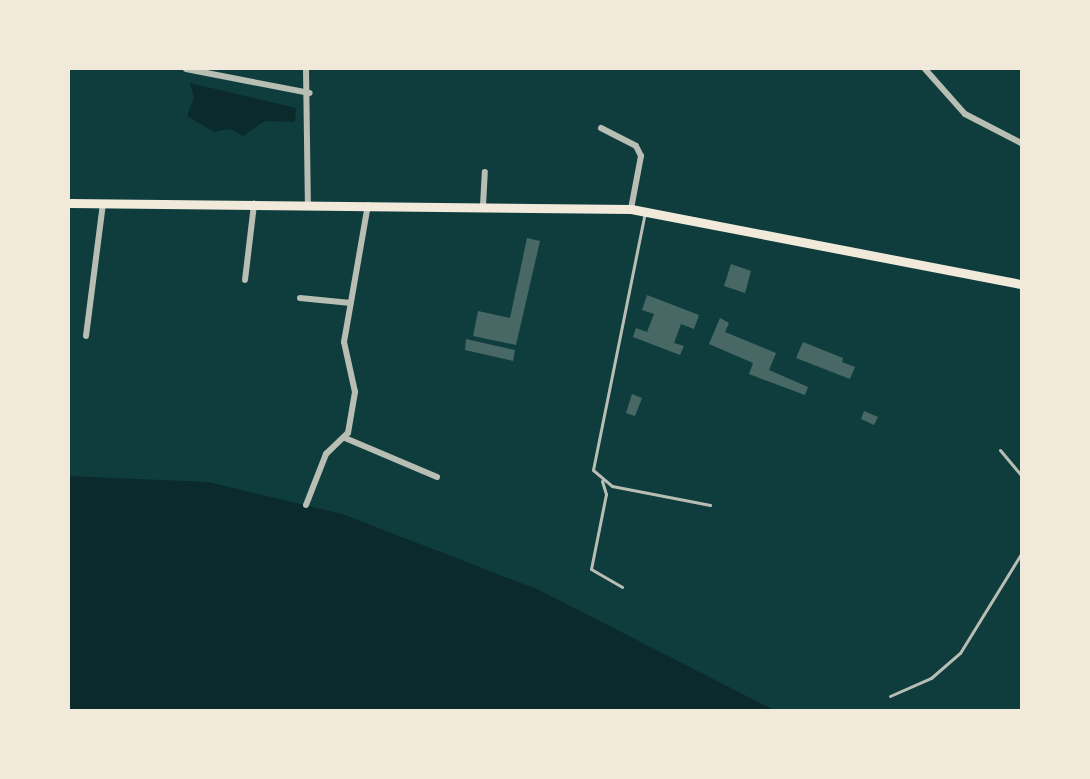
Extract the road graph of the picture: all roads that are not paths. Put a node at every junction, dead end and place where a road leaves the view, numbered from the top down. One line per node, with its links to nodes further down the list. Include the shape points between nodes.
1 (186, 69): 4 (street)
2 (306, 69): 5 (street)
3 (925, 69): 7 (street, via 965,114)
4 (199, 70): 5 (street)
5 (310, 93): 12 (street)
6 (602, 128): 15 (street, via 636,146 641,156)
7 (1021, 142)
8 (485, 172): 14 (street)
9 (69, 203): 10 (main road)
10 (103, 203): 11 (main road); 21 (street)
11 (254, 204): 12 (main road); 17 (street)
12 (308, 205): 13 (main road)
13 (368, 205): 14 (main road); 20 (street)
14 (483, 206): 15 (main road)
15 (631, 209): 16 (main road)
16 (645, 211): 18 (main road); 26 (lane, via 593,471)
17 (245, 280)
18 (1021, 284)
19 (300, 298): 20 (street)
20 (351, 303): 22 (street, via 344,342 355,392)
21 (86, 336)
22 (345, 438): 25 (street); 27 (street, via 326,454)
23 (1000, 450): 24 (lane)
24 (1021, 475)
25 (438, 477)
26 (602, 480): 28 (lane); 30 (lane, via 606,494 591,569)
27 (306, 505)
28 (710, 505)
29 (1021, 554): 31 (lane, via 960,653 931,678)
30 (622, 587)
31 (890, 696)

